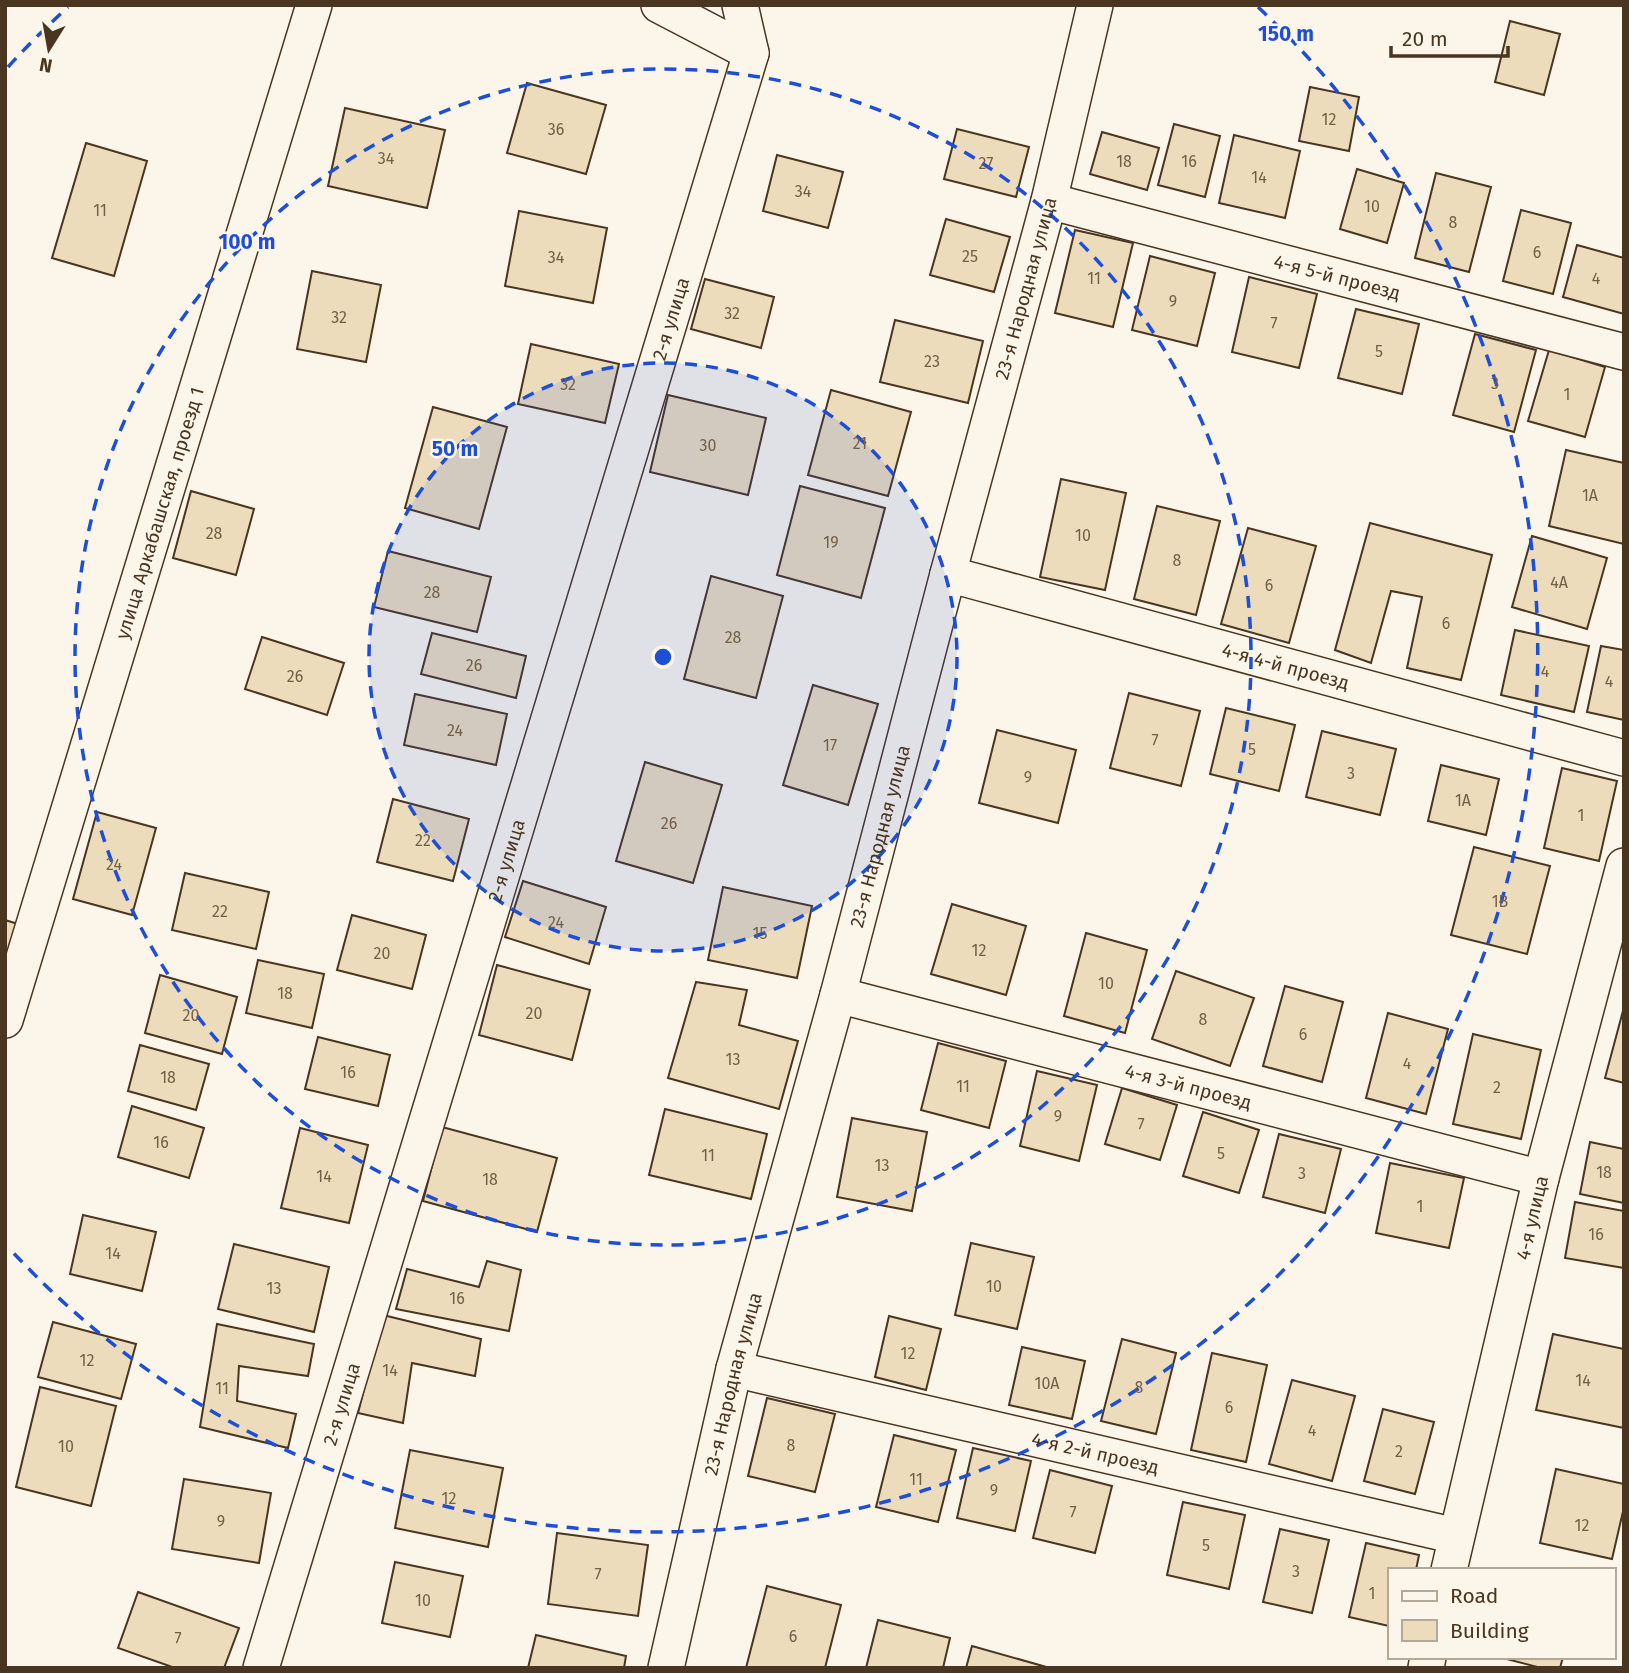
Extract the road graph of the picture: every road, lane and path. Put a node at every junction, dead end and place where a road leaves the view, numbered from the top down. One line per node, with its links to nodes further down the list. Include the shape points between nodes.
1 (314, 5): 12 (street, улица Аркабашская, проезд 1)
2 (659, 5): 5 (street)
3 (740, 5): 5 (street, 2-я улица)
4 (1095, 5): 6 (street, 23-я Народная улица)
5 (751, 53): 17 (street, 2-я улица)
6 (1049, 201): 7 (street, 4-я 5-й проезд); 8 (street, 23-я Народная улица)
7 (1624, 352)
8 (948, 574): 9 (street, 4-я 4-й проезд); 11 (street, 23-я Народная улица)
9 (1624, 758)
10 (1624, 866): 13 (street, 4-я улица)
11 (838, 995): 13 (street, 4-я 3-й проезд); 14 (street, 23-я Народная улица)
12 (5, 1020)
13 (1541, 1178): 15 (street, 4-я улица)
14 (734, 1369): 15 (street, 4-я 2-й проезд); 18 (street, 23-я Народная улица)
15 (1457, 1536): 16 (street, 4-я улица)
16 (1449, 1568)
17 (261, 1668)
18 (666, 1668)

